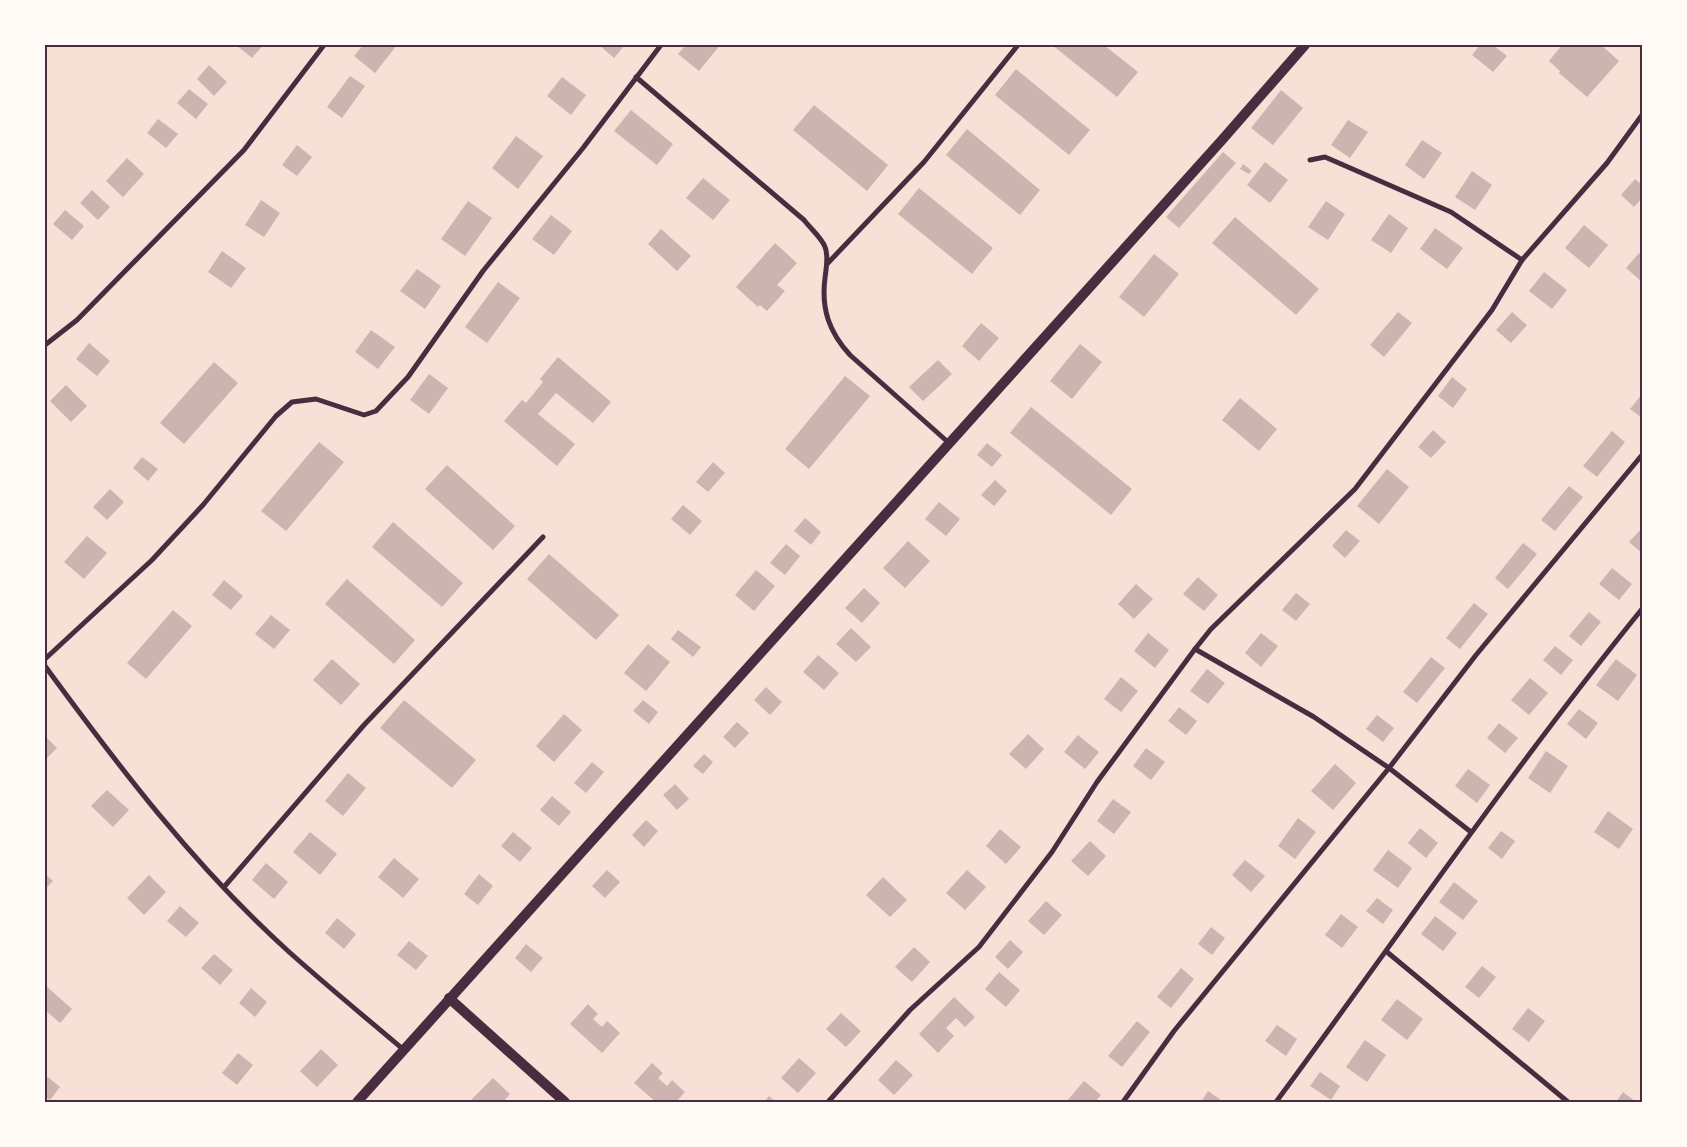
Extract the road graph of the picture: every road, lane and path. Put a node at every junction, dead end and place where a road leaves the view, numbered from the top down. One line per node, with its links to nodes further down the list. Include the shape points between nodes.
1 (324, 45): 10 (street, via 244,150 77,320)
2 (661, 45): 5 (street)
3 (1018, 45): 9 (street, via 924,162)
4 (1305, 45): 11 (main road)
5 (636, 78): 9 (street, via 804,220 825,247); 16 (street, via 483,271 408,377 376,411 364,415 316,399 292,402 276,416 203,505 152,560)
6 (1642, 115): 8 (street, via 1607,162)
7 (1310, 160): 8 (street, via 1325,157 1451,212)
8 (1522, 260): 15 (street, via 1492,310 1355,489)
9 (827, 264): 11 (street, via 823,292 825,317 836,339)
10 (45, 345)
11 (949, 443): 22 (main road)
12 (1642, 455): 18 (street, via 1476,655)
13 (543, 537): 20 (street, via 364,725)
14 (1642, 609): 19 (street)
15 (1195, 649): 18 (street, via 1314,717); 26 (street, via 1097,782 1052,852 979,947 910,1010)
16 (45, 659)
17 (45, 666): 20 (street, via 120,769)
18 (1389, 768): 19 (street); 27 (street, via 1174,1031)
19 (1471, 832): 21 (street)
20 (224, 887): 23 (street, via 288,951)
21 (1387, 952): 28 (street); 29 (street)
22 (449, 998): 23 (main road); 25 (main road)
23 (404, 1050): 24 (main road)
24 (357, 1102)
25 (565, 1102)
26 (828, 1102)
27 (1122, 1102)
28 (1276, 1102)
29 (1568, 1102)

